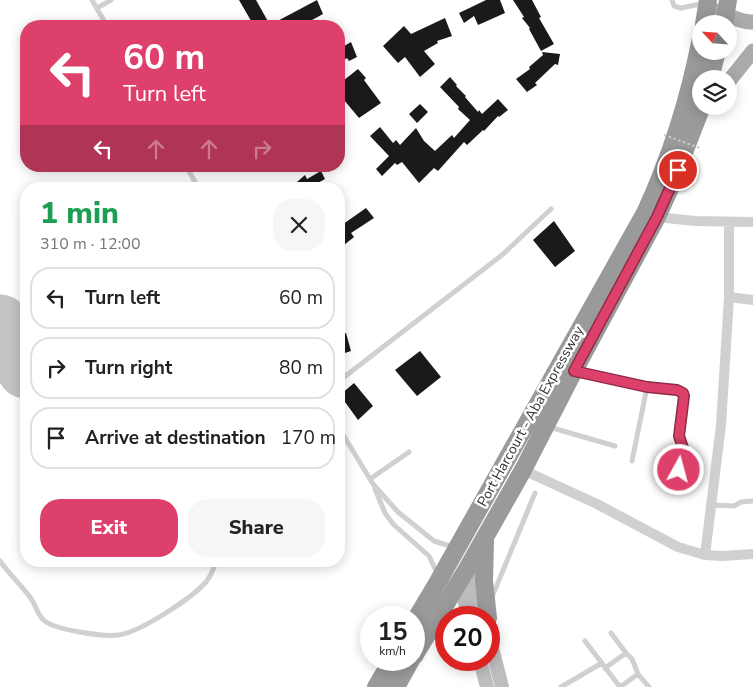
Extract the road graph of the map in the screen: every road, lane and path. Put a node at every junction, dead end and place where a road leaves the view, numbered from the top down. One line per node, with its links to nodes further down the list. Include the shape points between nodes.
1 (92, 0): 4 (lane)
2 (111, 0): 4 (lane)
3 (672, 0): 5 (lane, via 674,6 681,8)
4 (97, 8): 7 (lane)
5 (707, 9): 6 (main road)
6 (726, 13): 8 (main road, via 743,22)
7 (104, 20)
8 (753, 22)
9 (753, 51): 11 (main road)
10 (697, 60): 36 (highway, Port Harcourt - Aba Expressway, via 671,151 645,213)
11 (737, 74)
12 (699, 115): 16 (highway, Port Harcourt - Aba Expressway)
13 (664, 135): 14 (path, bridge)
14 (700, 148)
15 (551, 208): 22 (lane, via 502,256)
16 (657, 217): 17 (street); 21 (highway, Port Harcourt - Aba Expressway)
17 (729, 222): 18 (street); 19 (street)
18 (753, 222)
19 (728, 298): 20 (street); 34 (street, via 722,425)
20 (753, 300)
21 (574, 371): 23 (lane); 24 (highway, Port Harcourt - Aba Expressway)
22 (345, 376)
23 (647, 387): 28 (lane); 30 (lane, via 683,393 679,436 683,448)
24 (546, 426): 26 (lane); 29 (highway, Port Harcourt - Aba Expressway)
25 (345, 438): 31 (lane)
26 (615, 446)
27 (409, 452): 31 (lane)
28 (632, 461)
29 (523, 470): 35 (highway, Port Harcourt - Aba Expressway); 38 (street, via 678,547)
30 (679, 470)
31 (372, 481): 36 (lane, via 398,512 434,541); 42 (lane, via 385,513 429,556)
32 (535, 493): 46 (lane)
33 (753, 501): 34 (lane, via 734,506)
34 (712, 505): 38 (street)
35 (486, 536): 41 (highway, Port Harcourt - Aba Expressway); 45 (highway)
36 (456, 548): 42 (highway, Port Harcourt - Aba Expressway)
37 (753, 554): 38 (street)
38 (705, 555)
39 (0, 562): 40 (lane, via 47,622 70,630 104,635 120,635 162,615 197,590)
40 (213, 567)
41 (463, 575): 43 (main road); 44 (main road); 48 (highway, Port Harcourt - Aba Expressway)
42 (439, 580): 47 (highway, Port Harcourt - Aba Expressway)
43 (467, 606)
44 (481, 606)
45 (486, 606)
46 (490, 606)
47 (425, 615)
48 (425, 622)
49 (610, 633): 51 (lane)
50 (585, 641): 52 (lane)
51 (626, 653): 52 (lane); 57 (lane)
52 (604, 666): 62 (lane); 63 (lane)
53 (385, 671): 58 (highway)
54 (405, 671): 59 (highway)
55 (482, 671): 60 (main road)
56 (498, 671): 61 (main road)
57 (638, 674): 63 (lane); 64 (lane)
58 (376, 687)
59 (396, 687)
60 (486, 687)
61 (502, 687)
62 (561, 687)
63 (620, 687)
64 (649, 687)

